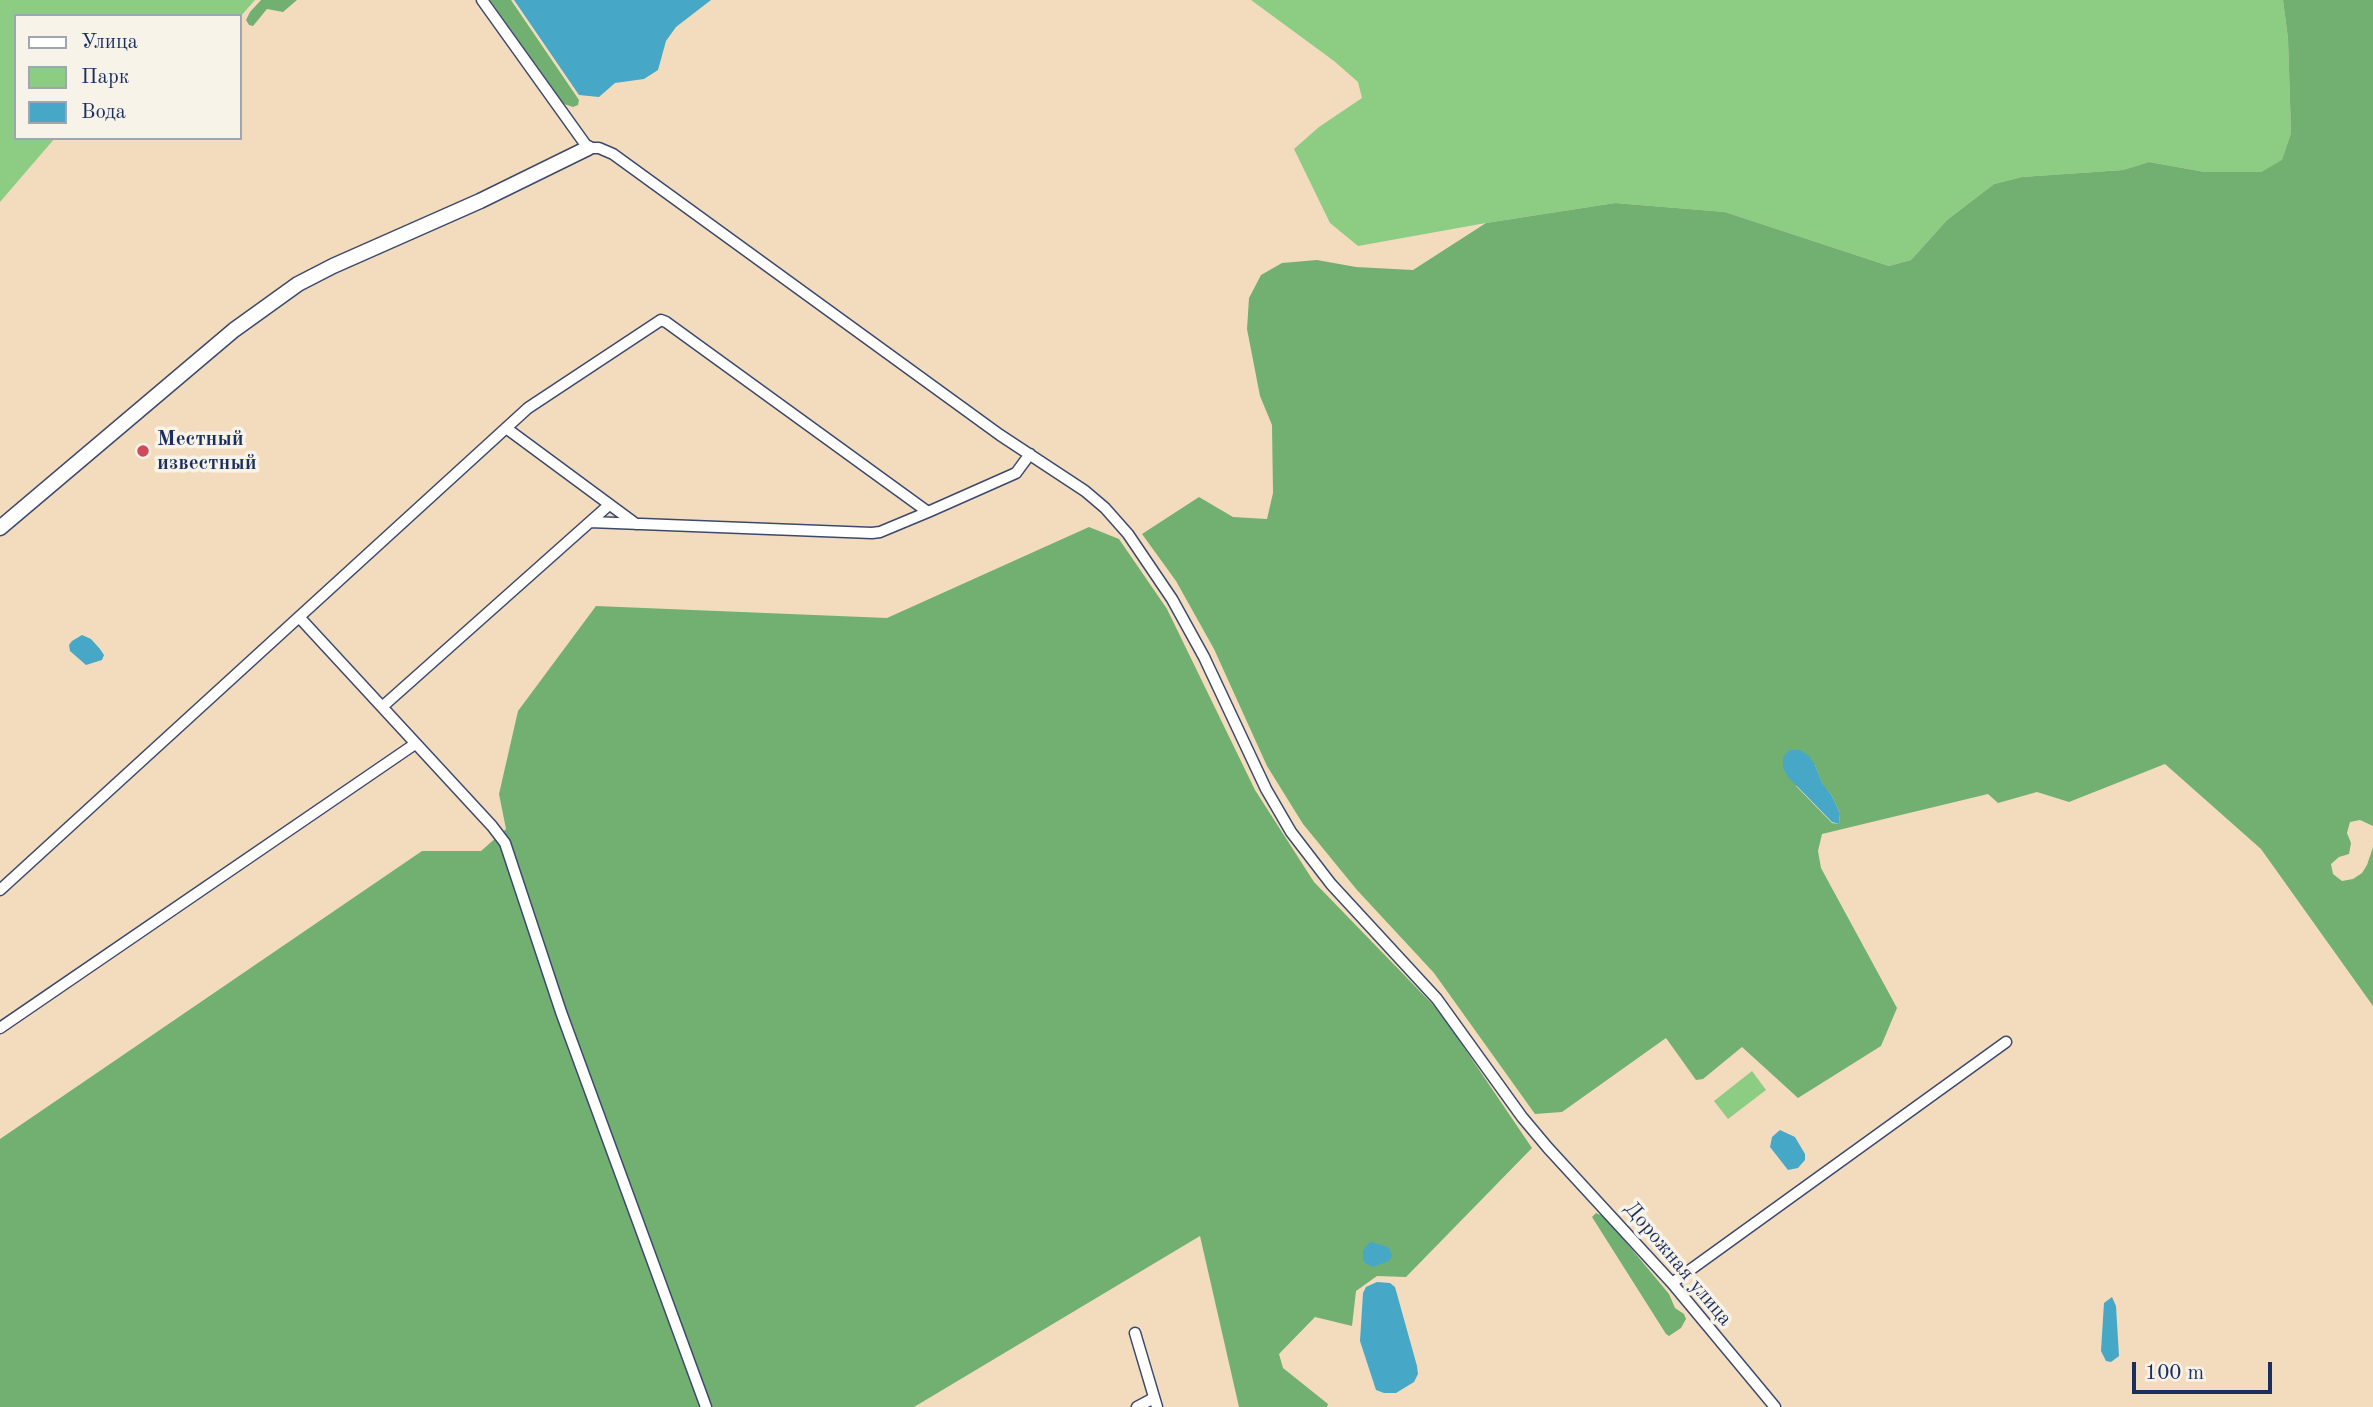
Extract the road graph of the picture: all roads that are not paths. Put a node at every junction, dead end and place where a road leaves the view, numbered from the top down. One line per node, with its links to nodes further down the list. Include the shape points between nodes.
1 (482, 0): 2 (street)
2 (588, 148): 4 (street, Дорожная улица, via 613,154); 9 (street, via 298,284 234,330)
3 (506, 428): 5 (street); 6 (street, via 528,408 661,320); 10 (street)
4 (1030, 454): 6 (street, via 1016,473); 16 (street, Дорожная улица, via 1085,491 1128,534 1204,657 1291,832 1331,884 1437,999 1548,1148)
5 (609, 505): 7 (street); 8 (street)
6 (928, 512): 8 (street, via 872,533)
7 (590, 522): 8 (street); 11 (street)
8 (636, 524)
9 (0, 528)
10 (299, 617): 11 (street); 13 (street)
11 (382, 708): 12 (street)
12 (415, 744): 14 (street); 19 (street, via 509,851 561,1012)
13 (0, 890)
14 (0, 1028)
15 (2006, 1042): 16 (street)
16 (1672, 1283): 21 (street, Дорожная улица)
17 (1135, 1333): 18 (street)
18 (1156, 1402): 20 (street)
19 (706, 1407)
20 (1137, 1407)
21 (1775, 1407)

